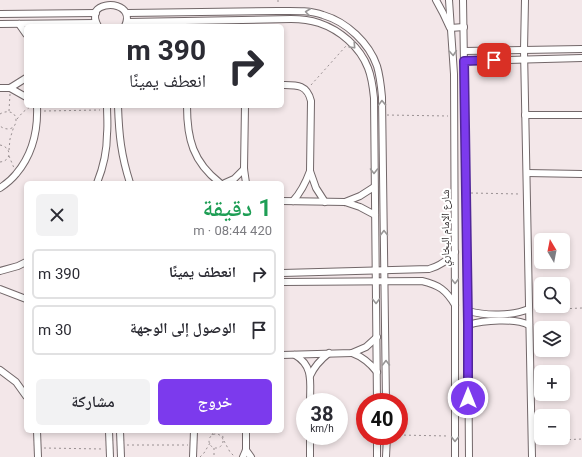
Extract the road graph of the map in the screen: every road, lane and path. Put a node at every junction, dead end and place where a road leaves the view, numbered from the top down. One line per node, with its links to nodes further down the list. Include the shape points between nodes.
1 (436, 0): 18 (street)
2 (448, 0): 18 (street, شارع الإمام البخاري)
3 (464, 0): 17 (street, شارع الإمام البخاري)
4 (525, 0): 22 (street)
5 (105, 1): 6 (street); 7 (street)
6 (118, 1): 8 (street)
7 (96, 13): 9 (street); 15 (street)
8 (127, 13): 16 (street); 41 (street, one-way to 8, via 380,80 372,55 359,37 334,19 297,11)
9 (0, 14)
10 (173, 23): 11 (street); 16 (street)
11 (201, 23): 20 (street, via 307,20 331,27)
12 (0, 24): 13 (street)
13 (19, 24): 14 (street); 19 (street)
14 (24, 24)
15 (97, 24)
16 (126, 24)
17 (464, 27): 18 (street); 23 (street, شارع الإمام البخاري)
18 (450, 28): 44 (street, شارع الإمام البخاري, one-way to 44)
19 (24, 31)
20 (350, 42): 31 (path); 63 (street, one-way to 63, via 368,67 372,85)
21 (582, 49): 22 (street)
22 (524, 50): 23 (street); 25 (street)
23 (464, 51): 26 (street, شارع الإمام البخاري)
24 (582, 58): 25 (street)
25 (524, 59): 26 (street); 42 (street)
26 (464, 61): 65 (street, شارع الإمام البخاري)
27 (24, 79): 30 (street)
28 (284, 85): 31 (street, via 300,86)
29 (0, 88): 30 (street)
30 (10, 88): 32 (street); 39 (path)
31 (306, 90): 52 (street, via 311,101)
32 (24, 96)
33 (29, 108): 45 (path)
34 (37, 108): 35 (path); 54 (street, via 32,145)
35 (107, 108): 57 (street, via 108,134)
36 (118, 108): 58 (street, via 120,147)
37 (187, 108): 59 (street, via 187,123 195,153 206,170)
38 (245, 108): 51 (street)
39 (9, 111): 40 (path); 45 (path)
40 (0, 114)
41 (383, 115): 44 (path); 76 (street, one-way to 41)
42 (525, 115): 43 (street); 53 (street)
43 (582, 115)
44 (454, 117): 72 (street, شارع الإمام البخاري)
45 (16, 120): 47 (path)
46 (0, 126): 47 (path, via 7,130)
47 (14, 126): 49 (path)
48 (0, 145): 49 (path, via 7,148)
49 (9, 154): 50 (path, via 6,160); 54 (path)
50 (0, 162)
51 (244, 169): 60 (street); 61 (street)
52 (310, 171): 68 (street); 69 (street, via 316,188)
53 (526, 173): 55 (street); 66 (street)
54 (17, 174): 62 (street)
55 (582, 174)
56 (0, 181): 62 (street)
57 (98, 181)
58 (129, 181)
59 (218, 181)
60 (229, 181)
61 (246, 181)
62 (7, 182): 64 (street)
63 (374, 187): 70 (street); 71 (street)
64 (0, 188)
65 (466, 193): 66 (path); 86 (street, شارع الإمام البخاري)
66 (527, 194): 85 (street)
67 (284, 201): 68 (street)
68 (293, 201): 69 (street)
69 (325, 202): 70 (street)
70 (345, 202): 71 (street)
71 (375, 216): 75 (street)
72 (455, 252): 76 (street, via 444,263 429,269); 83 (street, شارع الإمام البخاري, one-way to 83)
73 (24, 263): 74 (street)
74 (0, 271)
75 (375, 271): 76 (street); 77 (street); 79 (street)
76 (384, 271): 80 (street)
77 (284, 272)
78 (284, 282): 79 (street)
79 (376, 282): 80 (street); 89 (street, one-way to 89)
80 (385, 282): 83 (street, via 422,281 433,284 450,296); 102 (street, one-way to 80)
81 (0, 289): 82 (street)
82 (24, 298)
83 (455, 305): 111 (street, شارع الإمام البخاري)
84 (582, 308): 85 (path)
85 (529, 310): 86 (street, via 513,314 482,314); 88 (street)
86 (468, 311): 87 (street, شارع الإمام البخاري)
87 (468, 324): 88 (street, via 483,321 516,321); 139 (street, شارع الإمام البخاري)
88 (529, 325): 115 (street)
89 (377, 337): 90 (street, via 366,347); 95 (street)
90 (352, 352): 91 (street); 95 (street, via 366,360)
91 (329, 353): 92 (street); 97 (street, via 318,363)
92 (295, 354): 93 (street); 97 (street, via 306,363)
93 (284, 355)
94 (0, 370): 96 (street)
95 (377, 372): 101 (street)
96 (8, 375): 98 (street); 99 (street)
97 (310, 376): 100 (street)
98 (0, 378)
99 (24, 393)
100 (310, 393)
101 (377, 393)
102 (386, 393)
103 (37, 433): 123 (street)
104 (109, 433): 124 (street)
105 (120, 433): 117 (street)
106 (194, 433): 118 (street)
107 (213, 433): 112 (path)
108 (222, 433): 114 (path)
109 (246, 433): 125 (street)
110 (408, 435): 111 (path)
111 (455, 436): 138 (street, شارع الإمام البخاري, one-way to 138)
112 (211, 437): 114 (path, via 217,434); 116 (path)
113 (582, 439): 115 (path)
114 (223, 440): 122 (path, via 219,448); 132 (path)
115 (531, 441): 140 (street)
116 (210, 442): 122 (path); 130 (path)
117 (120, 445): 118 (path); 129 (street)
118 (193, 445): 126 (street)
119 (310, 445): 135 (street)
120 (377, 445): 136 (street)
121 (386, 445): 137 (street)
122 (214, 447): 131 (path)
123 (38, 448): 124 (path); 127 (street)
124 (110, 449): 128 (street)
125 (246, 450): 133 (street); 134 (street)
126 (193, 454): 130 (street)
127 (38, 457)
128 (110, 457)
129 (121, 457)
130 (200, 457)
131 (214, 457)
132 (234, 457)
133 (243, 457)
134 (251, 457)
135 (310, 457)
136 (377, 457)
137 (386, 457)
138 (455, 457)
139 (468, 457)
140 (532, 457)

